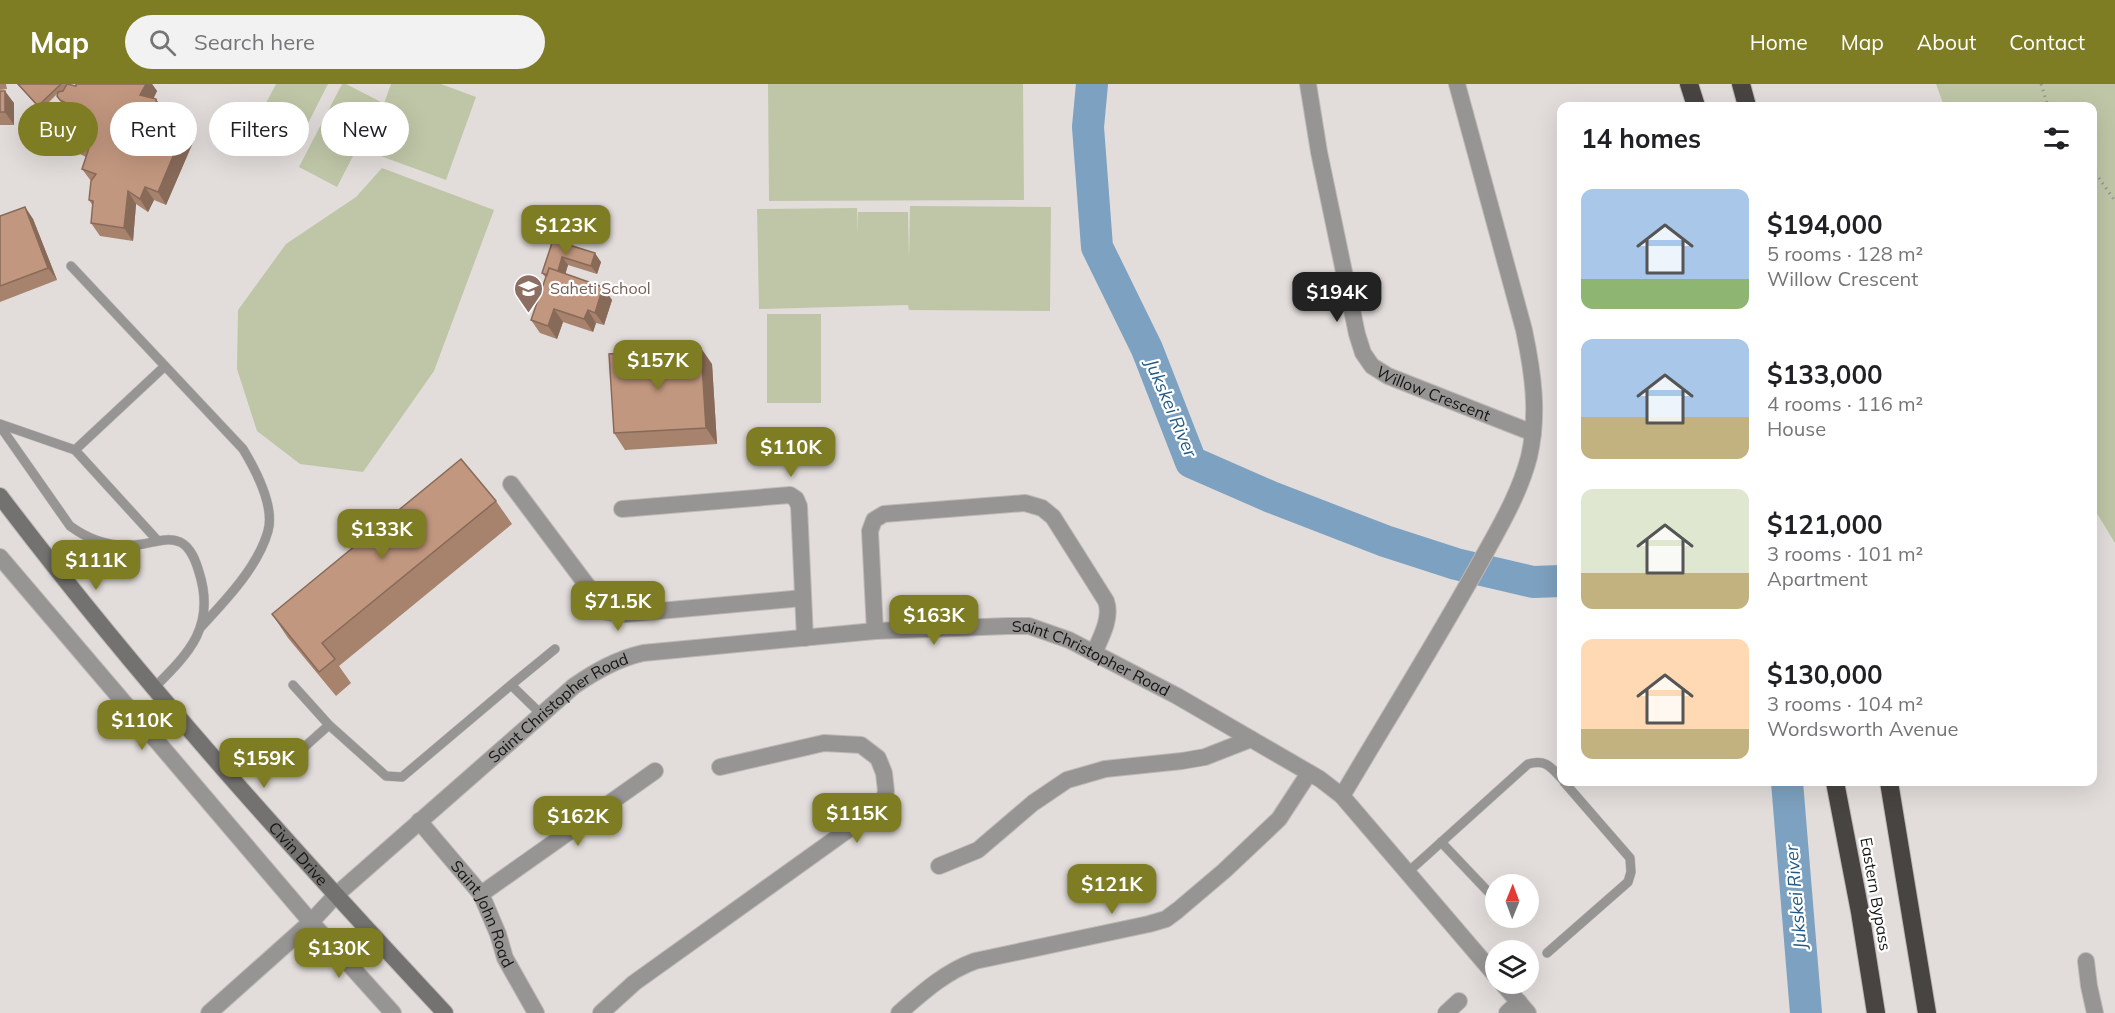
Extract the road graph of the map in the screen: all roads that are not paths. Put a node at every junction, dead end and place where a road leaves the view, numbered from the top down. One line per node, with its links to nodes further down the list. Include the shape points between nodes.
1 (1308, 84): 10 (street, Willow Crescent, via 1346,286 1364,353 1372,366)
2 (1456, 84): 10 (street, via 1531,366 1535,397)
3 (1689, 84): 5 (highway)
4 (1741, 84): 6 (highway)
5 (1695, 102)
6 (1746, 102)
7 (71, 266): 8 (lane)
8 (165, 366): 11 (lane); 18 (lane, via 243,449 259,475 267,504 269,529 257,556 231,594)
9 (0, 425): 11 (lane); 15 (lane, via 60,513 78,532 112,545)
10 (1533, 434): 37 (street, via 1520,484 1498,529)
11 (75, 450): 15 (lane)
12 (511, 484): 17 (street, via 607,612 626,614)
13 (0, 496): 25 (main road, Civin Drive)
14 (622, 509): 17 (street, via 790,495 799,506)
15 (158, 541): 18 (lane, via 181,543 195,558 205,591)
16 (0, 557): 45 (street)
17 (803, 598): 20 (street)
18 (200, 628): 25 (lane, via 183,659)
19 (875, 631): 20 (street, Saint Christopher Road); 22 (street, Saint Christopher Road, via 1029,626); 22 (street, via 870,531 874,520 884,514 1026,503 1053,517 1106,601 1108,616)
20 (805, 638): 26 (street, Saint Christopher Road, via 628,656 594,672)
21 (555, 649): 24 (lane)
22 (1094, 653): 28 (street, Saint Christopher Road)
23 (293, 685): 27 (lane)
24 (511, 685): 26 (lane); 27 (lane, via 402,777 386,776)
25 (154, 688): 44 (main road, Civin Drive)
26 (541, 714): 38 (street, Saint Christopher Road)
27 (329, 725): 29 (lane)
28 (1251, 739): 32 (street, Saint Christopher Road); 40 (street, via 1205,757 1105,769 1067,780 978,850)
29 (301, 750)
30 (720, 767): 56 (street, via 814,745 861,745 878,758 886,791 878,809 634,983)
31 (655, 771): 43 (street)
32 (1309, 773): 37 (street, Saint Christopher Road); 57 (street, via 1279,819 1166,919 975,961 956,968)
33 (1557, 774): 39 (lane, via 1538,761 1528,764)
34 (1568, 786): 46 (lane, via 1630,858 1631,872 1628,882)
35 (1836, 786): 59 (highway, Eastern Bypass)
36 (1890, 786): 60 (highway, Eastern Bypass)
37 (1342, 796): 41 (street, Saint Christopher Road)
38 (419, 820): 43 (street, Saint John Road); 44 (street, Saint Christopher Road)
39 (1441, 842): 41 (lane); 42 (lane)
40 (939, 866)
41 (1407, 873): 48 (street, Saint Christopher Road)
42 (1485, 888)
43 (481, 894): 55 (street, Saint John Road, via 505,958)
44 (336, 895): 45 (street, Saint Christopher Road); 54 (main road, Civin Drive)
45 (311, 922): 52 (street, Saint Christopher Road); 53 (street)
46 (1547, 953)
47 (2086, 961): 61 (street)
48 (1485, 963)
49 (1509, 994): 51 (street)
50 (1459, 1001): 58 (street)
51 (1518, 1009)
52 (209, 1013)
53 (393, 1013)
54 (445, 1013)
55 (536, 1013)
56 (601, 1013)
57 (899, 1013)
58 (1446, 1013)
59 (1876, 1013)
60 (1926, 1013)
61 (2095, 1013)

